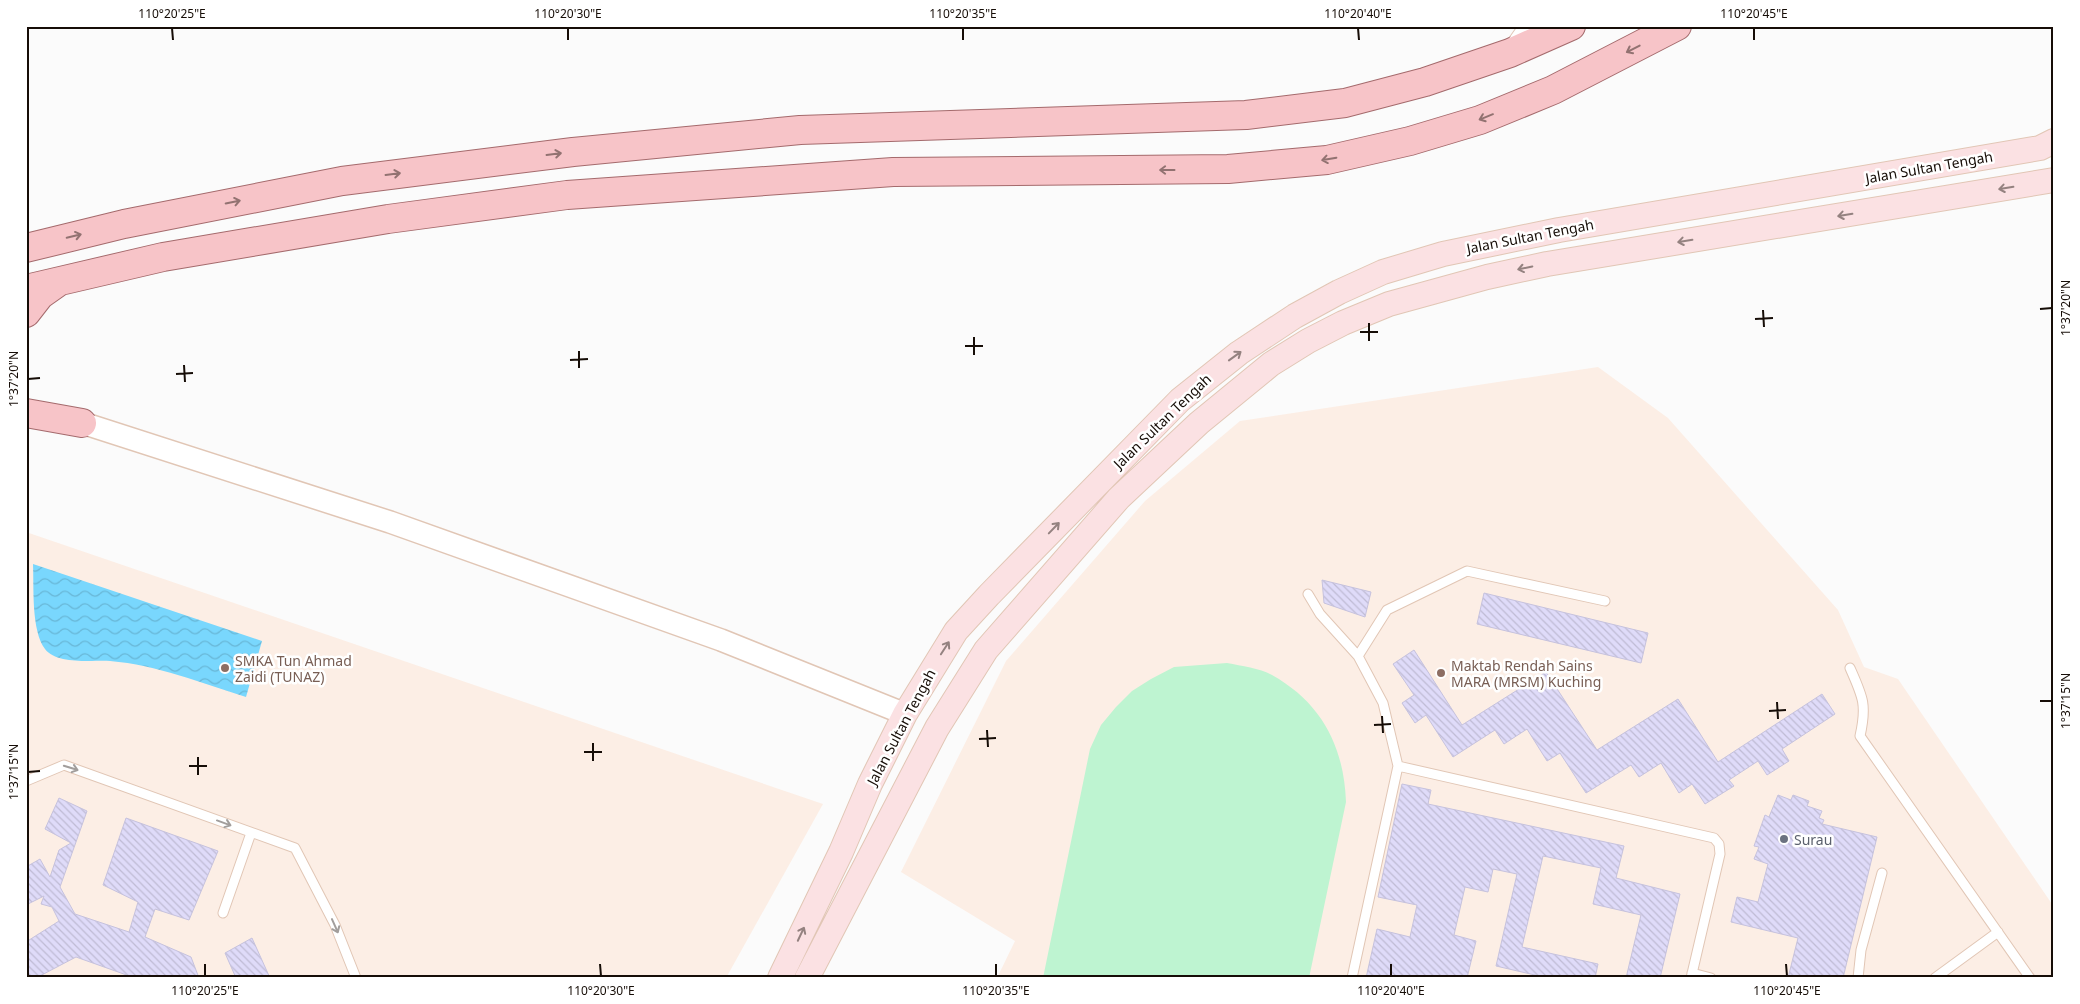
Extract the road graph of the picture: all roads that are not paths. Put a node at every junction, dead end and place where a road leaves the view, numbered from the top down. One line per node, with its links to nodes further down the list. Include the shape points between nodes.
1 (1530, 26): 4 (street)
2 (1571, 26): 4 (main road)
3 (1677, 26): 8 (main road, one-way to 8, via 1553,90 1480,120 1410,141 1327,160 1228,169 893,172 567,196 369,222 163,257)
4 (1510, 53): 7 (main road, one-way to 4, via 124,224 342,181 573,152 800,130 1246,115 1345,103 1425,82)
5 (2054, 141): 17 (main road, Jalan Sultan Tengah, one-way to 5, via 956,631 1180,400 1239,353 1339,292 1392,270 1499,241 2040,148)
6 (2054, 180): 27 (main road, Jalan Sultan Tengah, one-way to 27, via 1487,276 1389,304 1343,323 1271,364 1199,423 1119,498 986,650 937,728)
7 (28, 247)
8 (60, 281): 9 (main road); 10 (main road, via 40,295)
9 (26, 289)
10 (26, 313)
11 (27, 404): 12 (main road)
12 (82, 424): 17 (street, via 390,522 721,640)
13 (1308, 594): 15 (lane, via 1320,614)
14 (1605, 601): 15 (lane, via 1466,571 1387,610)
15 (1358, 656): 18 (lane, via 1383,703)
16 (1850, 668): 23 (lane, via 1865,714 1860,736)
17 (905, 714): 26 (main road, Jalan Sultan Tengah, one-way to 17)
18 (1398, 766): 24 (lane, via 1714,838 1719,844 1720,854); 28 (lane)
19 (26, 781): 20 (lane, one-way to 20, via 64,766)
20 (251, 832): 22 (lane); 25 (lane, one-way to 25, via 294,848 334,925)
21 (1882, 874): 30 (lane, via 1861,950)
22 (223, 913)
23 (1998, 932): 31 (lane); 32 (lane)
24 (1691, 975): 29 (lane)
25 (356, 978)
26 (780, 978)
27 (807, 978)
28 (1352, 978)
29 (1712, 978)
30 (1858, 978)
31 (1935, 978)
32 (2030, 978)

